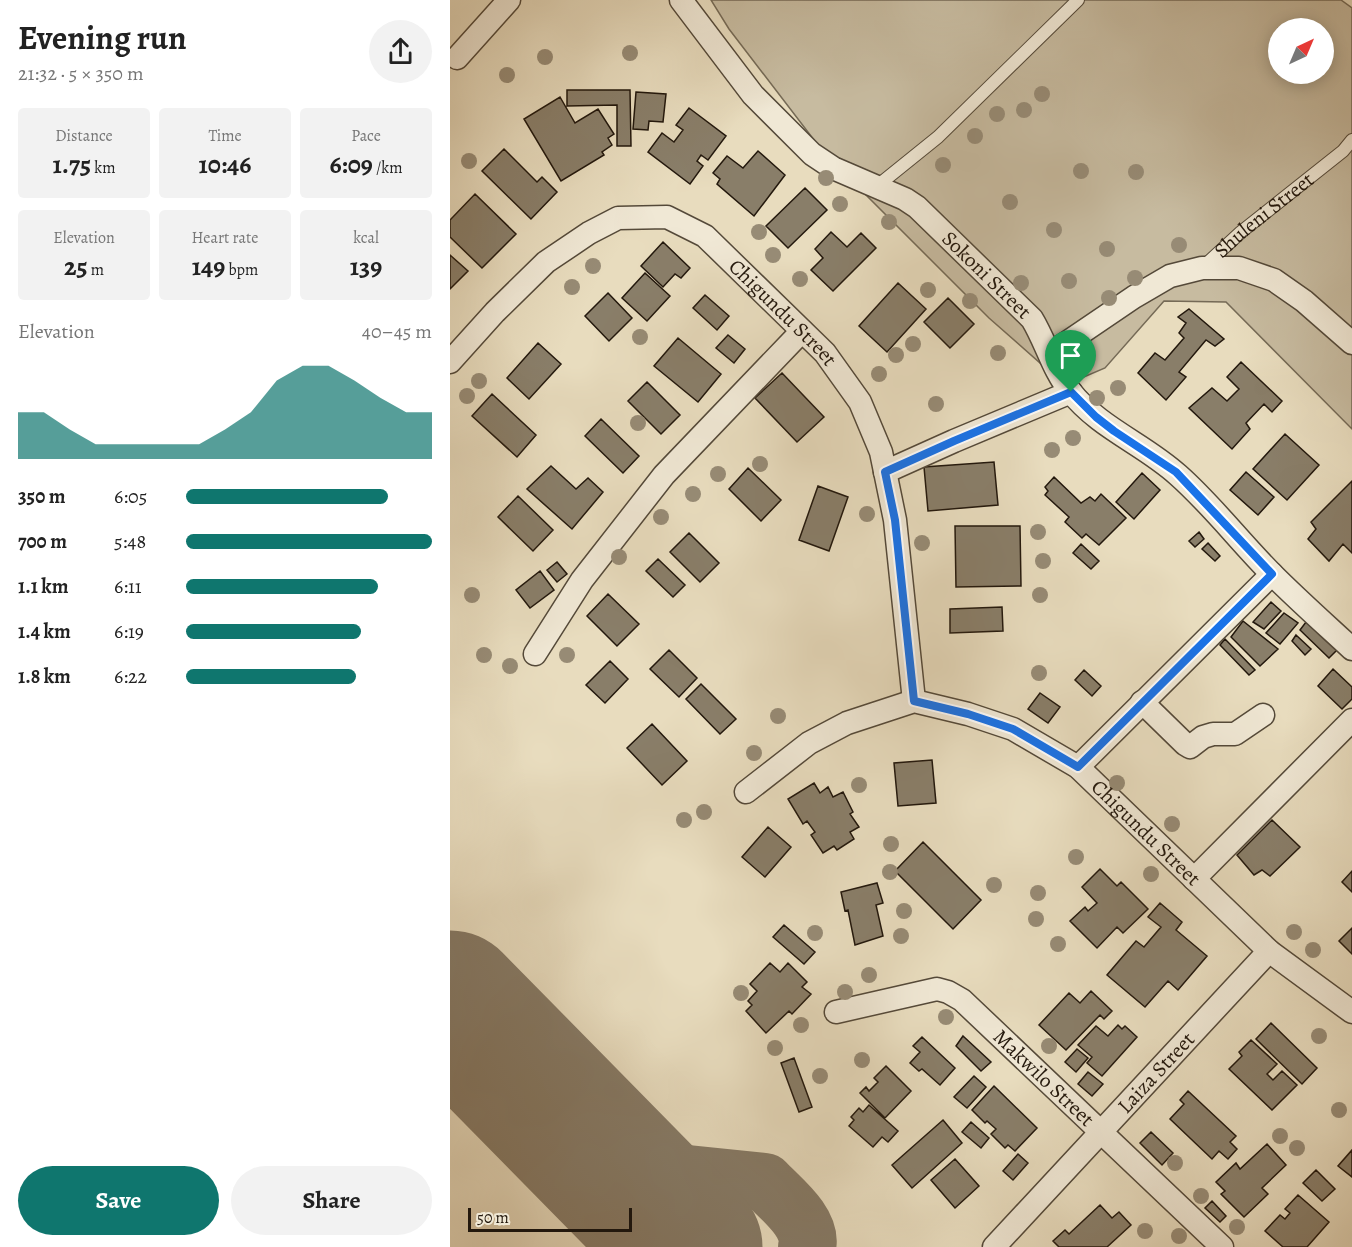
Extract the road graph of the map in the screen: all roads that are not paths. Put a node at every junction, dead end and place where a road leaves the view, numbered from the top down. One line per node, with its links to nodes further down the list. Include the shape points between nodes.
1 (509, 0): 4 (street)
2 (681, 0): 6 (street, Sokoni Street, via 753,95 812,154 833,168)
3 (1078, 0): 6 (lane, via 938,137)
4 (457, 58)
5 (1352, 140): 7 (lane, Shuleni Street)
6 (876, 186): 10 (street, Sokoni Street, via 917,207 938,225 1032,319)
7 (1202, 268): 9 (street, Shuleni Street, via 1239,268 1274,280); 10 (street, Shuleni Street, via 1170,276)
8 (802, 331): 11 (street, Chigundu Street, via 705,236 667,218 618,218 546,262); 13 (street, Chigundu Street, via 825,353 860,402); 16 (street, via 664,475 582,580)
9 (1352, 344)
10 (1050, 354): 12 (street, Sokoni Street)
11 (450, 362)
12 (1071, 392): 13 (street); 14 (street, Sokoni Street, via 1114,431 1176,472)
13 (885, 472): 17 (street, Chigundu Street, via 895,520)
14 (1272, 574): 15 (street, Sokoni Street); 18 (street)
15 (1352, 649)
16 (535, 654)
17 (914, 701): 21 (street, Chigundu Street, via 1013,729); 22 (street, via 847,723 809,743)
18 (1142, 702): 19 (street, via 1191,747 1213,734 1235,734); 21 (street)
19 (1263, 715)
20 (1352, 720): 23 (street)
21 (1078, 767): 23 (street, Chigundu Street)
22 (746, 792)
23 (1194, 879): 24 (street, Chigundu Street)
24 (1269, 951): 26 (street, Chigundu Street); 27 (street, Laiza Street)
25 (836, 1012): 27 (street, Makwilo Street, via 925,991 948,992 962,1000)
26 (1352, 1012)
27 (1101, 1132): 28 (street, Laiza Street); 29 (street, Makwilo Street)
28 (994, 1247)
29 (1222, 1247)

